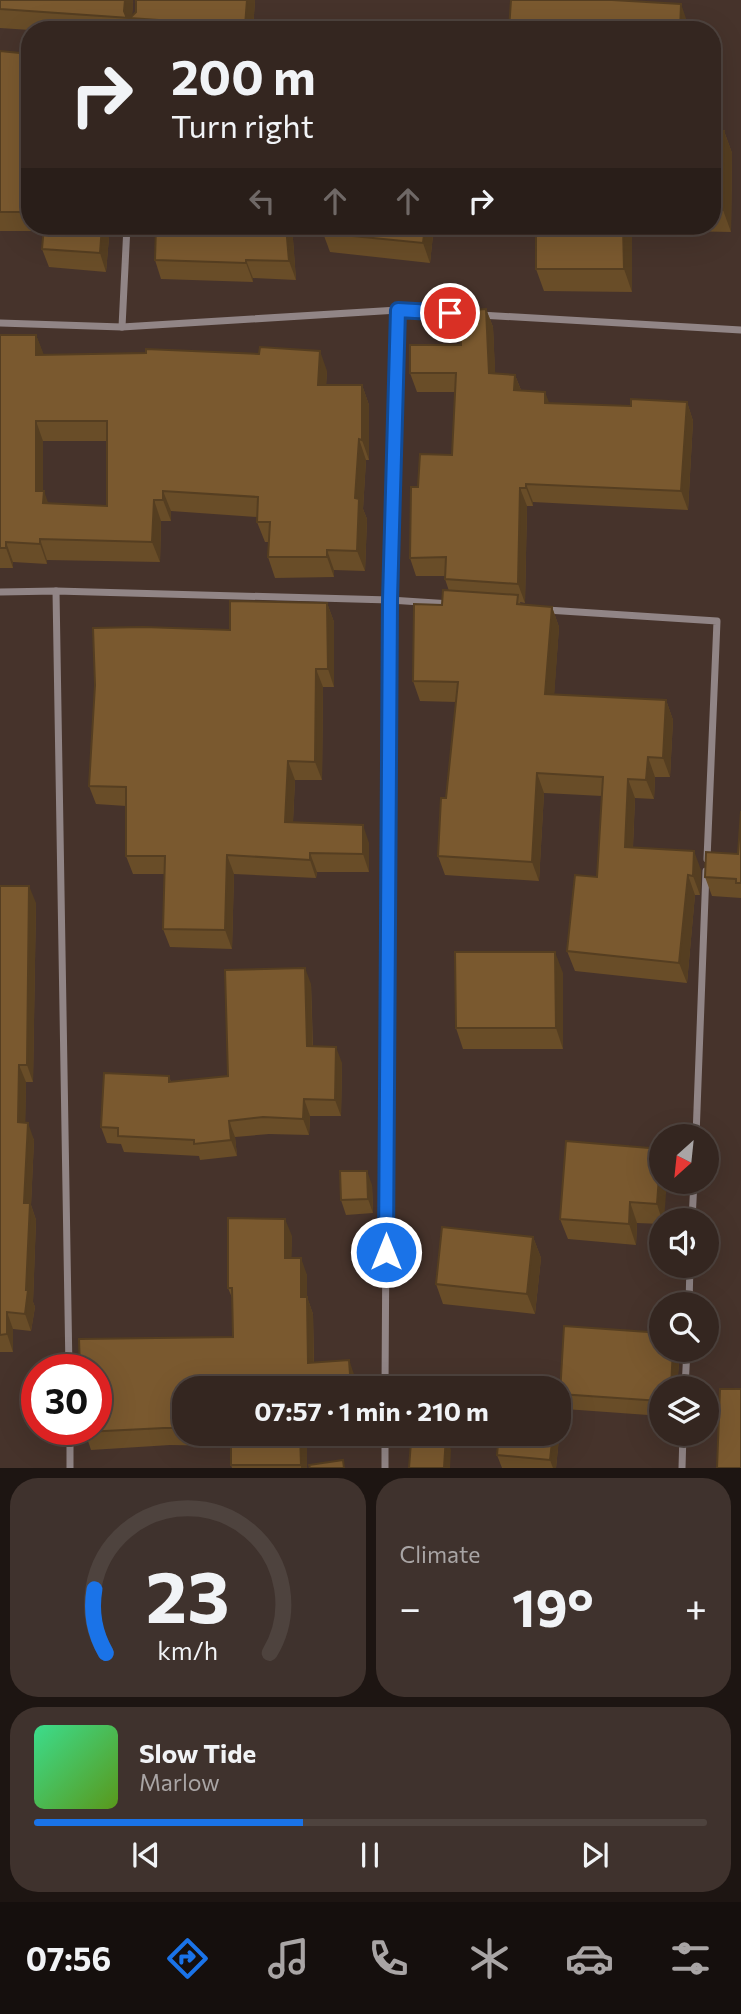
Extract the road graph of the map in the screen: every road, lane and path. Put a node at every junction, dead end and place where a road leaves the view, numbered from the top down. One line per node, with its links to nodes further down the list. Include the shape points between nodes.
1 (127, 235): 4 (street)
2 (398, 310): 4 (street); 5 (street); 8 (street)
3 (0, 323): 4 (street)
4 (122, 327)
5 (741, 330)
6 (56, 591): 7 (street); 8 (street); 12 (street)
7 (0, 592)
8 (390, 600): 9 (street); 13 (street)
9 (458, 605)
10 (540, 610): 11 (street, via 717,621)
11 (696, 1124)
12 (69, 1354)
13 (385, 1376)
14 (70, 1445): 17 (street)
15 (385, 1446): 18 (street)
16 (683, 1446): 19 (street)
17 (70, 1468)
18 (385, 1468)
19 (682, 1468)

